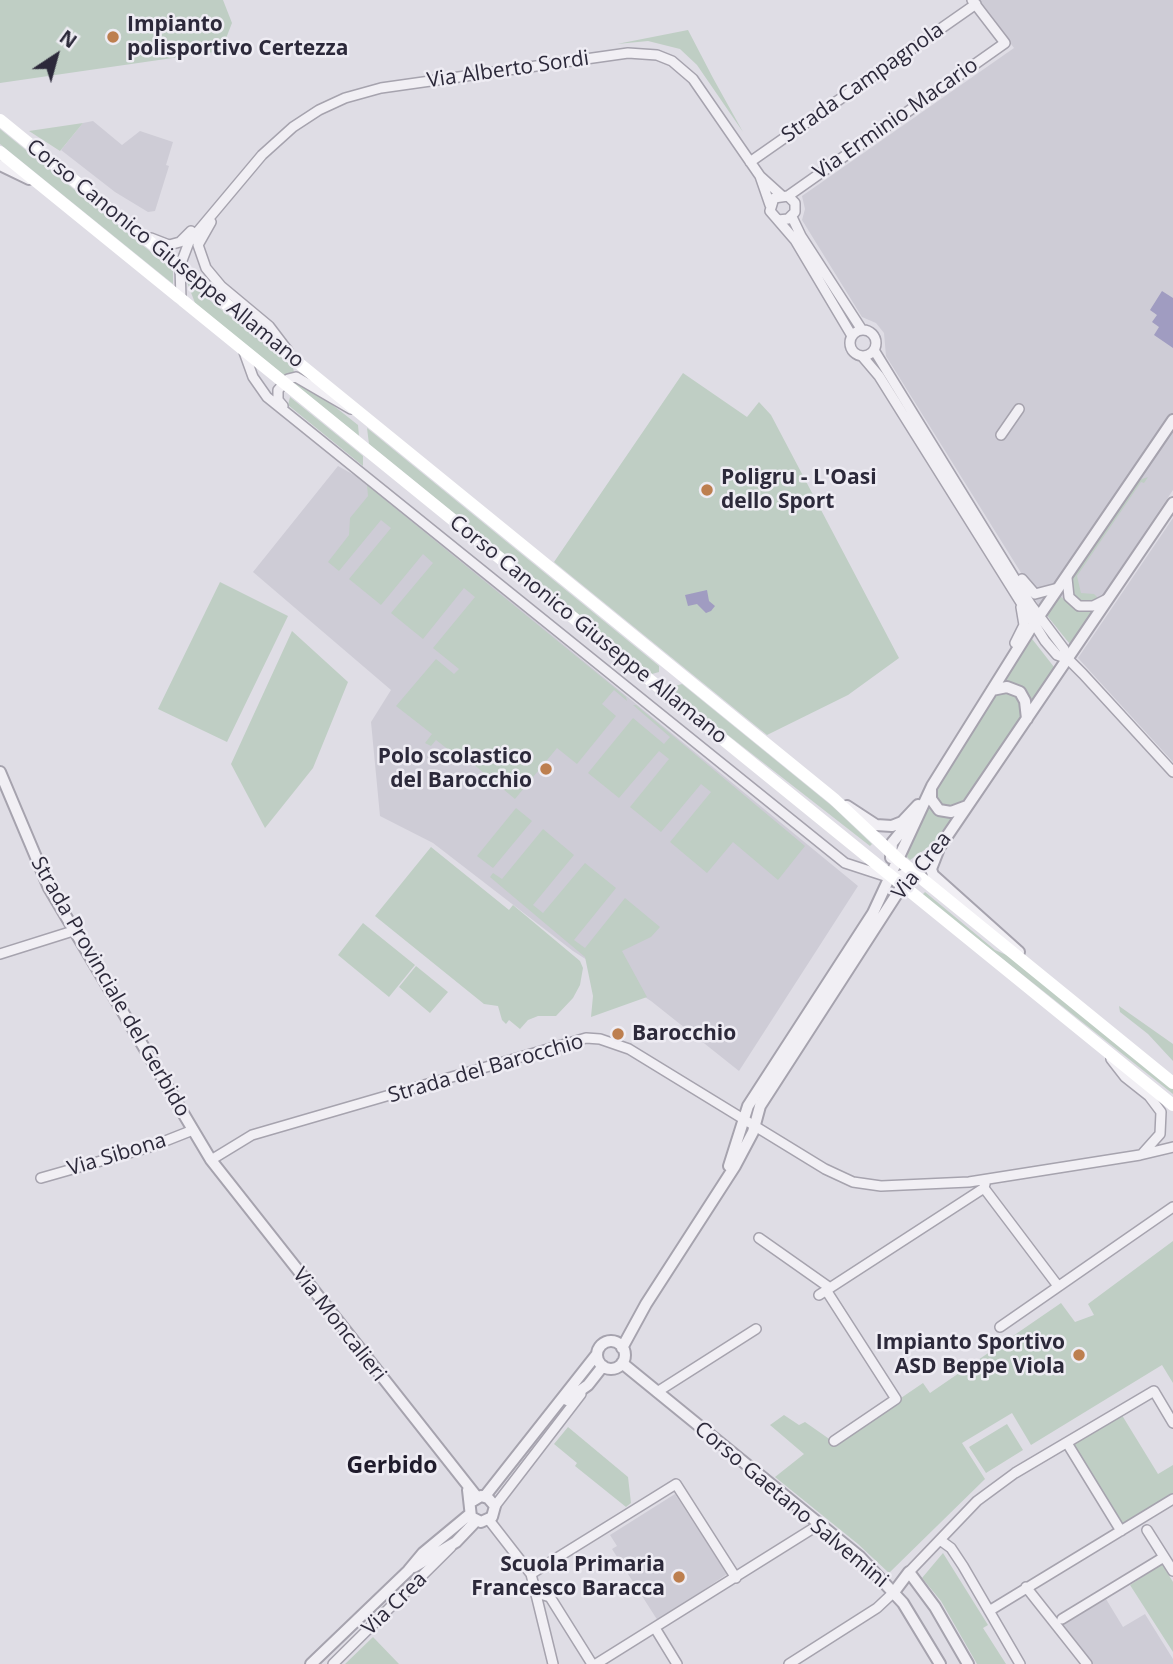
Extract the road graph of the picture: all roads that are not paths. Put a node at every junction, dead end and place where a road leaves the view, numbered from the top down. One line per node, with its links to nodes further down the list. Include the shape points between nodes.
1 (974, 2): 4 (street, Strada Campagnola); 9 (street, Via Erminio Macario, via 1005,43)
2 (0, 120): 13 (main road, Corso Canonico Giuseppe Allamano)
3 (0, 152): 7 (main road, Corso Canonico Giuseppe Allamano)
4 (750, 162): 6 (street, Via Alberto Sordi); 8 (street, Via Alberto Sordi, via 687,72 665,58 628,53 356,94 293,127)
5 (0, 166): 7 (street)
6 (760, 176): 9 (street, Via Alberto Sordi); 10 (street, Via Alberto Sordi)
7 (40, 184): 15 (main road, Corso Canonico Giuseppe Allamano)
8 (234, 189): 13 (street, Via Alberto Sordi, via 219,198 175,244 156,241); 14 (street, Via Alberto Sordi, via 195,233); 21 (street, Via Alberto Sordi, via 200,239 201,259 212,276 269,326)
9 (785, 195): 10 (street); 11 (street, Via Alberto Sordi, via 796,205)
10 (770, 205): 12 (street, Via Alberto Sordi)
11 (792, 216): 12 (street); 16 (street, Via Alberto Sordi)
12 (778, 220): 17 (street, Via Alberto Sordi, via 795,240)
13 (127, 222): 14 (main road, Corso Canonico Giuseppe Allamano)
14 (180, 266): 15 (street, Via Alberto Sordi); 21 (main road, Corso Canonico Giuseppe Allamano)
15 (181, 299): 18 (main road, Corso Canonico Giuseppe Allamano)
16 (862, 330): 17 (street); 19 (street, Via Alberto Sordi, via 875,338)
17 (852, 336): 20 (street, Via Alberto Sordi, via 852,349)
18 (243, 350): 22 (main road, Corso Canonico Giuseppe Allamano); 23 (street, Corso Canonico Giuseppe Allamano, via 259,388)
19 (874, 350): 20 (street); 29 (street, Via Alberto Sordi)
20 (862, 356): 29 (street, Via Alberto Sordi)
21 (293, 358): 25 (main road, Corso Canonico Giuseppe Allamano)
22 (283, 383): 23 (street, Corso Canonico Giuseppe Allamano, via 277,395); 25 (street, Corso Canonico Giuseppe Allamano, via 303,379 334,402); 39 (main road, Corso Canonico Giuseppe Allamano)
23 (284, 407): 51 (street, Corso Canonico Giuseppe Allamano, via 845,863)
24 (1019, 409): 27 (street)
25 (362, 414): 38 (main road, Corso Canonico Giuseppe Allamano)
26 (1173, 420): 31 (street, Via Crea)
27 (1001, 435)
28 (1173, 503): 33 (street, Via Crea)
29 (963, 504): 30 (street, Via Alberto Sordi); 34 (street, Via Alberto Sordi)
30 (991, 541): 32 (street, Via Alberto Sordi, via 1032,593 1042,595); 35 (street, Via Alberto Sordi)
31 (1067, 577): 32 (street, Via Crea); 33 (street, via 1069,597 1079,606 1093,606)
32 (1060, 587): 35 (street, Via Crea)
33 (1109, 598): 36 (street, Via Crea)
34 (1020, 602): 35 (street, Via Alberto Sordi); 37 (street, Via Crea, via 1024,625)
35 (1037, 620): 36 (street, Via Alberto Sordi); 37 (street, Via Crea)
36 (1068, 659): 41 (street, Via Crea); 43 (street, Via Alberto Sordi)
37 (1009, 663): 40 (street, Via Crea)
38 (677, 671): 39 (main road); 45 (main road, Corso Canonico Giuseppe Allamano)
39 (662, 690): 51 (main road, Corso Canonico Giuseppe Allamano)
40 (992, 690): 41 (street, via 1007,687 1020,692); 44 (street, Via Crea)
41 (1027, 719): 47 (street, Via Crea)
42 (0, 772): 52 (street, Strada Provinciale del Gerbido, via 28,844)
43 (1173, 772)
44 (932, 786): 46 (street, Via Crea); 47 (street, via 931,799 939,810 951,812)
45 (834, 799): 46 (street, via 883,826 902,822); 49 (main road, Corso Canonico Giuseppe Allamano)
46 (923, 800): 49 (street, Via Crea, via 892,843)
47 (967, 806): 48 (street, Via Crea)
48 (941, 845): 50 (street, Via Crea); 54 (street, via 933,875)
49 (895, 856): 50 (main road, Corso Canonico Giuseppe Allamano); 51 (street, Via Crea)
50 (913, 871): 51 (street, Via Crea); 54 (main road, Corso Canonico Giuseppe Allamano)
51 (896, 882): 55 (main road, Corso Canonico Giuseppe Allamano); 58 (street, Via Crea, via 748,1106)
52 (72, 931): 53 (street); 59 (street, Strada Provinciale del Gerbido)
53 (0, 954)
54 (1029, 965): 56 (main road, Corso Canonico Giuseppe Allamano)
55 (1106, 1051): 57 (main road, Corso Canonico Giuseppe Allamano); 61 (street, via 1120,1072 1161,1112 1160,1134)
56 (1173, 1083)
57 (1173, 1105)
58 (750, 1122): 62 (street, Strada del Barocchio, via 629,1049 586,1038 252,1135); 64 (street, Strada del Barocchio, via 853,1182 881,1186); 71 (street, Via Crea, via 748,1144)
59 (193, 1130): 62 (street, Strada Provinciale del Gerbido); 63 (street, Via Sibona)
60 (1173, 1147): 61 (street, Strada del Barocchio)
61 (1140, 1156): 64 (street, Strada del Barocchio)
62 (211, 1160): 81 (street, Via Moncalieri)
63 (41, 1178)
64 (985, 1184): 67 (street); 68 (street, Strada del Barocchio)
65 (1173, 1207): 67 (street)
66 (759, 1238): 68 (street)
67 (1058, 1286): 69 (street)
68 (825, 1291): 79 (street, via 896,1399)
69 (1000, 1326)
70 (756, 1329): 76 (street)
71 (618, 1345): 72 (street, via 601,1346); 73 (street)
72 (597, 1354): 74 (street); 77 (street)
73 (622, 1363): 74 (street, via 611,1369); 76 (street, Corso Gaetano Salvemini)
74 (603, 1366): 75 (street)
75 (588, 1385): 77 (street); 81 (street)
76 (657, 1392): 85 (street, Corso Gaetano Salvemini)
77 (555, 1410): 81 (street)
78 (1173, 1423): 80 (street, via 1154,1391)
79 (834, 1441)
80 (1067, 1443): 87 (street); 88 (street, via 977,1501)
81 (481, 1499): 83 (street); 84 (street)
82 (1173, 1499): 87 (street)
83 (473, 1518): 84 (street); 89 (street, Via Crea); 91 (street, Via Crea, via 423,1553)
84 (489, 1520): 94 (street)
85 (820, 1524): 95 (street); 98 (street, Corso Gaetano Salvemini)
86 (1147, 1530): 90 (street)
87 (1121, 1531): 96 (street)
88 (940, 1540): 93 (street); 99 (street, via 963,1566)
89 (456, 1542): 91 (street, Via Crea); 103 (street, Via Crea)
90 (1164, 1557): 92 (street); 100 (street)
91 (408, 1571): 102 (street, Via Crea)
92 (1173, 1571)
93 (909, 1572): 98 (street); 109 (street, Corso Gaetano Salvemini, via 941,1615)
94 (531, 1574): 95 (street, via 676,1484); 97 (street)
95 (736, 1578): 101 (street)
96 (1026, 1587): 99 (street); 111 (street)
97 (537, 1592): 104 (street); 105 (street, via 550,1597)
98 (894, 1592): 107 (street, via 877,1608); 108 (street, Corso Gaetano Salvemini)
99 (989, 1611): 110 (street)
100 (1062, 1619)
101 (655, 1628): 105 (street); 106 (street)
102 (311, 1664)
103 (333, 1664)
104 (553, 1664)
105 (594, 1664)
106 (677, 1664)
107 (789, 1664)
108 (940, 1664)
109 (968, 1664)
110 (1020, 1664)
111 (1087, 1664)

